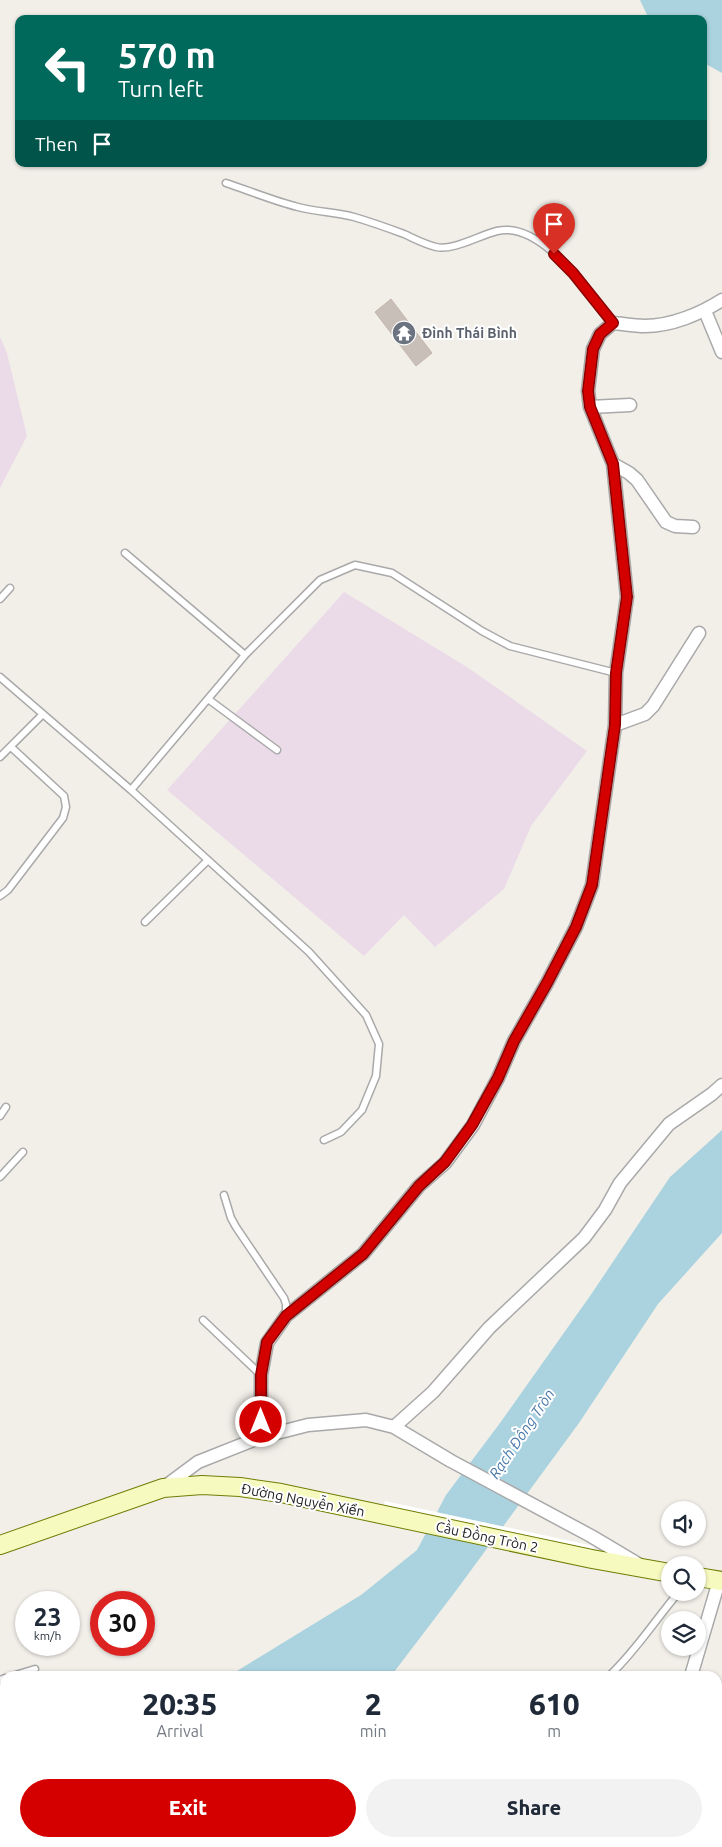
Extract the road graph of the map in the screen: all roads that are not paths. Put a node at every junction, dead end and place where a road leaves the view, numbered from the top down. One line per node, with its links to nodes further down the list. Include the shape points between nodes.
1 (226, 183): 4 (lane, via 296,207 352,217 439,248 499,230 517,231 532,237 554,254)
2 (722, 300): 3 (street)
3 (705, 311): 4 (street, via 661,325); 5 (street)
4 (613, 323): 8 (street, via 600,334 593,349 588,391)
5 (718, 333): 6 (street)
6 (722, 352)
7 (630, 405): 8 (street)
8 (590, 407): 9 (street)
9 (613, 464): 10 (street, via 637,480 666,522); 16 (street, via 627,597)
10 (693, 527)
11 (125, 554): 15 (lane)
12 (10, 588): 13 (lane)
13 (0, 599)
14 (698, 633): 20 (street, via 653,706 645,714)
15 (245, 656): 16 (lane, via 320,580 355,565 392,572 510,646); 18 (lane)
16 (616, 673): 20 (street)
17 (0, 677): 19 (lane)
18 (208, 699): 22 (lane); 24 (lane)
19 (42, 714): 21 (lane); 24 (lane)
20 (615, 725): 35 (street, via 592,885 576,927 472,1125 445,1162 419,1186 363,1254)
21 (10, 747): 23 (lane); 26 (lane, via 64,796 66,807 62,818 8,890)
22 (277, 750)
23 (0, 758)
24 (131, 790): 25 (lane)
25 (208, 860): 27 (lane); 31 (lane, via 309,952 366,1015 379,1044 376,1076 362,1110 341,1132)
26 (0, 896)
27 (145, 922)
28 (722, 1085): 38 (street, via 669,1124 620,1183 606,1210 584,1238 489,1328 433,1392)
29 (6, 1107): 30 (lane)
30 (0, 1116)
31 (324, 1140)
32 (23, 1152): 33 (lane)
33 (0, 1177)
34 (224, 1195): 35 (lane, via 236,1227 284,1298)
35 (286, 1316): 37 (street, via 267,1342)
36 (203, 1320): 37 (lane)
37 (261, 1375): 39 (street)
38 (394, 1427): 39 (street, Đường Nguyễn Xiển, via 366,1420 347,1420 308,1425); 43 (street, Đường Nguyễn Xiển)
39 (261, 1437): 40 (street, Đường Nguyễn Xiển, via 198,1462)
40 (164, 1488): 41 (main road, Đường Nguyễn Xiển, via 240,1487); 42 (main road, Đường Nguyễn Xiển)
41 (382, 1515): 43 (main road, Cầu Đồng Tròn 2)
42 (0, 1544)
43 (646, 1569): 44 (main road)
44 (661, 1572)
45 (706, 1578): 46 (main road)
46 (721, 1581): 51 (street)
47 (671, 1601): 50 (lane, via 629,1657)
48 (34, 1669): 49 (lane)
49 (28, 1671)
50 (614, 1671)
51 (693, 1671)

